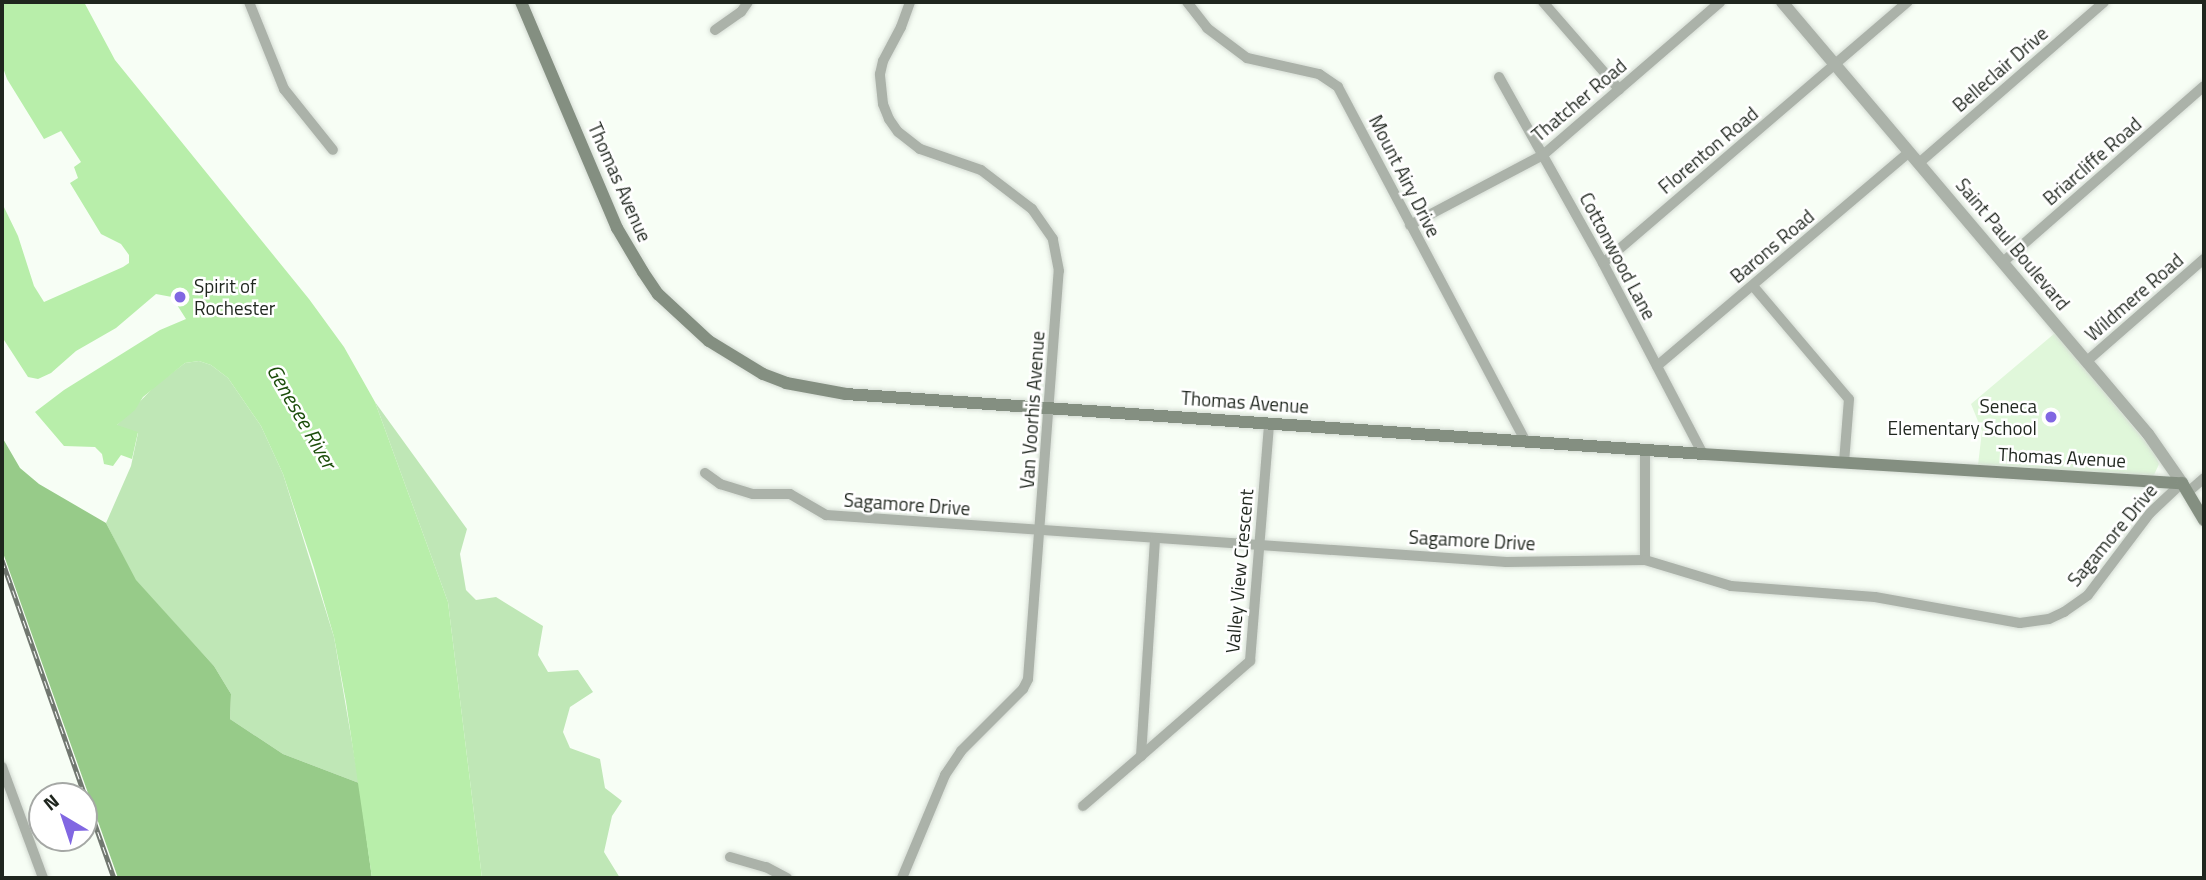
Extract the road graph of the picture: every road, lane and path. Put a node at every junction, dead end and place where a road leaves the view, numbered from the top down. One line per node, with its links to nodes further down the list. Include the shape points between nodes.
1 (250, 2): 16 (street, via 284,89)
2 (521, 2): 27 (main road, Thomas Avenue, via 630,253 658,294 709,341 763,374 812,390)
3 (748, 2): 11 (street)
4 (910, 2): 27 (street, Van Voorhis Avenue, via 883,61 883,104 889,119 909,142 988,174 1032,209 1049,230 1059,271)
5 (1186, 2): 20 (street, Mount Airy Drive, via 1207,28 1247,58 1333,81)
6 (1544, 2): 15 (street)
7 (1720, 2): 15 (street, Thatcher Road)
8 (1782, 2): 12 (street, Saint Paul Boulevard)
9 (1908, 2): 12 (street, Florenton Road)
10 (2104, 2): 19 (street, Belleclair Drive)
11 (715, 30)
12 (1836, 65): 17 (street, Saint Paul Boulevard); 23 (street, Florenton Road)
13 (1499, 76): 18 (street, Cottonwood Lane)
14 (2204, 86): 22 (street, Briarcliffe Road)
15 (1619, 89): 18 (street, Thatcher Road)
16 (333, 150)
17 (1909, 152): 19 (street, Saint Paul Boulevard); 24 (street, Barons Road)
18 (1543, 155): 20 (street, Thatcher Road); 23 (street, Cottonwood Lane)
19 (1919, 163): 22 (street, Saint Paul Boulevard)
20 (1410, 225): 29 (street, Mount Airy Drive)
21 (2204, 258): 25 (street, Wildmere Road)
22 (2003, 262): 25 (street, Saint Paul Boulevard)
23 (1603, 263): 26 (street, Cottonwood Lane)
24 (1753, 286): 26 (street, Barons Road); 32 (street, via 1849,399)
25 (2087, 361): 35 (street, Saint Paul Boulevard, via 2148,434)
26 (1657, 366): 31 (street, Cottonwood Lane)
27 (1050, 408): 28 (main road, Thomas Avenue); 37 (street, Van Voorhis Avenue)
28 (1269, 424): 29 (main road, Thomas Avenue); 39 (street, Valley View Crescent)
29 (1526, 442): 30 (main road, Thomas Avenue)
30 (1645, 450): 31 (main road, Thomas Avenue); 40 (street)
31 (1703, 454): 32 (main road, Thomas Avenue)
32 (1844, 463): 35 (main road, Thomas Avenue)
33 (705, 473): 37 (street, Sagamore Drive, via 720,484 753,494 790,494 826,515)
34 (2204, 478): 35 (street, Sagamore Drive)
35 (2185, 488): 36 (main road, Saint Paul Boulevard); 40 (street, Sagamore Drive, via 2150,513 2088,595 2064,612 2034,622 1993,621 1875,597 1731,586)
36 (2204, 520)
37 (1041, 531): 38 (street, Sagamore Drive); 47 (street, Van Voorhis Avenue, via 1028,679 950,769)
38 (1155, 538): 39 (street, Sagamore Drive); 41 (street)
39 (1260, 545): 40 (street, Sagamore Drive, via 1506,562); 41 (street, Valley View Crescent, via 1250,661)
40 (1645, 560)
41 (1141, 756): 43 (street, Valley View Crescent)
42 (2, 767): 45 (street)
43 (1083, 806)
44 (730, 857): 46 (street)
45 (43, 878)
46 (787, 878)
47 (902, 878)

